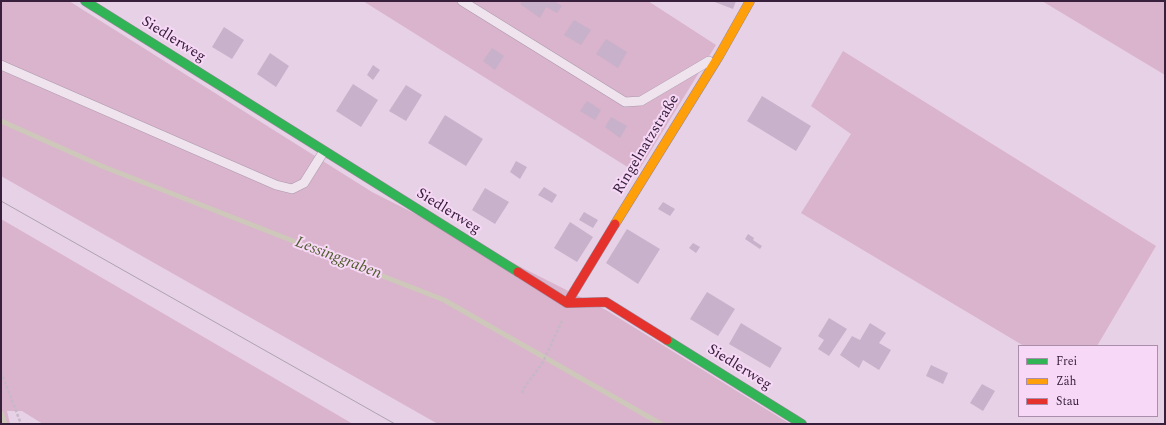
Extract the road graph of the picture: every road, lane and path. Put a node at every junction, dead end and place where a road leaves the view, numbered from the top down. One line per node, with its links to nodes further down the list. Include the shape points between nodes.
1 (85, 1): 6 (street, Siedlerweg)
2 (462, 1): 4 (lane, via 625,102 641,101)
3 (750, 1): 4 (street, Ringelnatzstraße)
4 (718, 56): 7 (street, Ringelnatzstraße)
5 (1, 64): 6 (lane, via 269,182 292,189 304,183)
6 (324, 152): 7 (street, Siedlerweg)
7 (567, 303): 9 (path, via 560,328 543,362); 11 (street, Siedlerweg, via 606,302)
8 (1, 372): 10 (path)
9 (522, 393)
10 (21, 424)
11 (802, 424)

